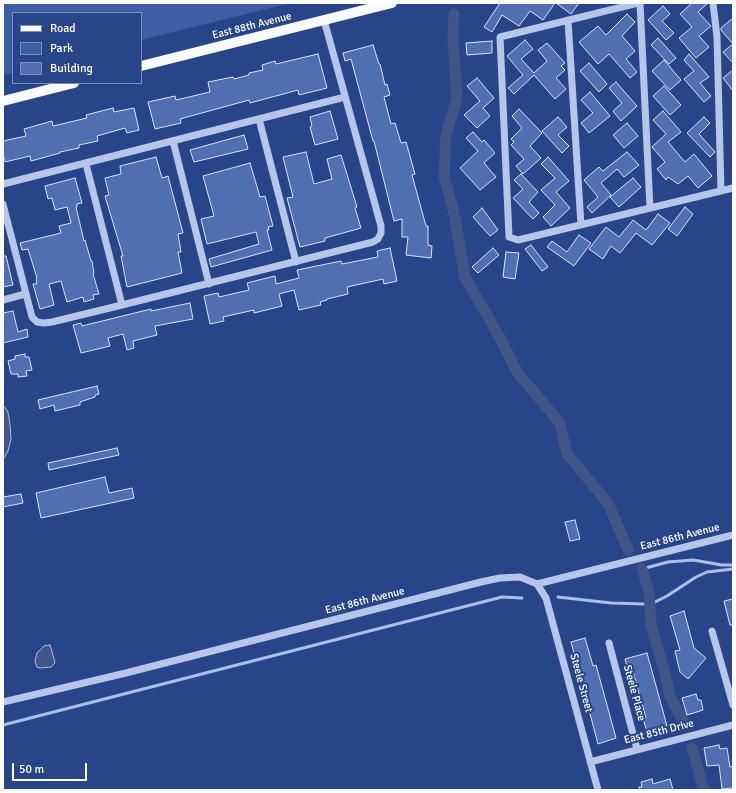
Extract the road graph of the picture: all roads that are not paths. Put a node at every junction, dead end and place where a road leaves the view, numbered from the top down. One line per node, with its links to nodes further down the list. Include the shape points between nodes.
1 (392, 3): 4 (main road, East 88th Avenue)
2 (639, 3): 5 (street); 17 (street)
3 (713, 3): 15 (street, via 717,37)
4 (324, 20): 6 (main road, East 88th Avenue); 8 (street)
5 (568, 20): 18 (street); 18 (street, via 500,37 509,237 518,240)
6 (142, 66)
7 (70, 84): 9 (main road)
8 (345, 97): 10 (street); 19 (street, via 381,233 373,242)
9 (3, 101)
10 (259, 119): 11 (street); 19 (street)
11 (173, 141): 12 (street); 20 (street)
12 (86, 164): 13 (street); 23 (street)
13 (3, 184)
14 (733, 188): 15 (street)
15 (721, 191): 17 (street)
16 (3, 204): 21 (street)
17 (650, 208): 18 (street)
18 (581, 225)
19 (296, 262): 20 (street)
20 (209, 284): 23 (street)
21 (26, 294): 22 (street); 23 (street, via 34,321 44,323)
22 (3, 300)
23 (122, 305)
24 (733, 535): 25 (street, East 86th Avenue)
25 (537, 584): 28 (street, East 86th Avenue, via 520,578 500,578 481,582); 32 (street, Steele Street, via 546,598)
26 (712, 630): 29 (street)
27 (609, 644): 31 (street, Steele Place)
28 (3, 702)
29 (733, 705)
30 (733, 725): 31 (street, East 85th Drive)
31 (637, 749): 32 (street, East 85th Drive)
32 (590, 762): 33 (street, Steele Street)
33 (598, 790)

